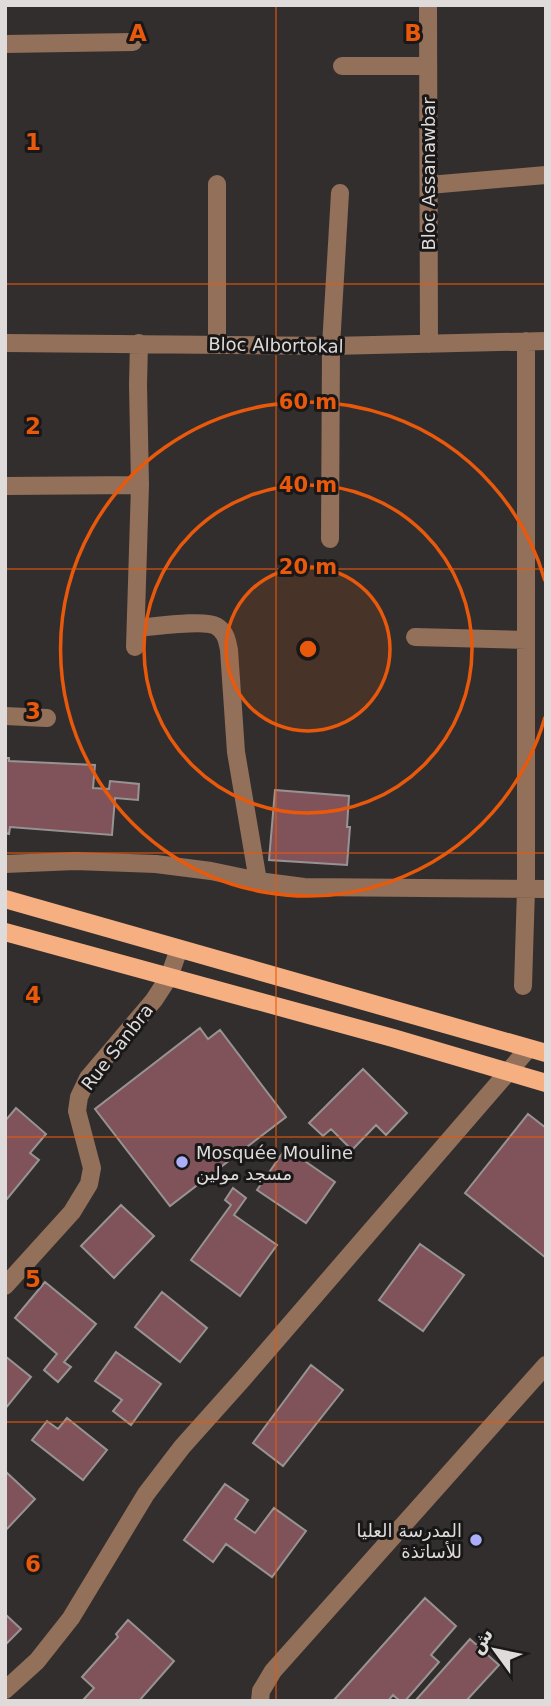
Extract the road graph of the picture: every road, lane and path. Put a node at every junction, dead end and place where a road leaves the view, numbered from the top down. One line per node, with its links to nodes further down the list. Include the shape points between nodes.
1 (428, 5): 5 (street, Bloc Assanawbar)
2 (132, 42): 3 (street)
3 (5, 44)
4 (342, 66): 5 (street)
5 (428, 66): 8 (street, Bloc Assanawbar)
6 (546, 175): 8 (street)
7 (217, 184): 15 (street)
8 (429, 185): 14 (street, Bloc Assanawbar)
9 (340, 193): 16 (street)
10 (526, 341): 11 (street, Bloc Albortokal); 14 (street, Bloc Albortokal); 22 (street)
11 (546, 341)
12 (5, 343): 13 (street, Bloc Albortokal)
13 (139, 344): 15 (street, Bloc Albortokal); 17 (street)
14 (429, 344): 16 (street, Bloc Albortokal)
15 (217, 345): 16 (street, Bloc Albortokal)
16 (331, 346): 19 (street)
17 (140, 485): 18 (street); 20 (street)
18 (5, 486)
19 (330, 539)
20 (136, 628): 23 (street); 27 (street, via 208,622 227,637 236,752)
21 (415, 637): 22 (street)
22 (526, 639): 29 (street)
23 (135, 647)
24 (5, 716): 25 (street)
25 (47, 718)
26 (5, 864): 27 (street, via 156,864)
27 (258, 881): 29 (street, via 304,887)
28 (546, 889): 29 (street)
29 (526, 890): 34 (street)
30 (5, 899): 32 (main road)
31 (5, 932): 33 (main road)
32 (179, 949): 33 (street, Rue Sanbra); 35 (main road)
33 (169, 977): 36 (main road); 38 (street, Rue Sanbra, via 88,1078 79,1097 77,1111 92,1168 89,1184 72,1212)
34 (523, 986)
35 (537, 1051): 36 (street)
36 (509, 1072): 37 (main road); 40 (street, via 182,1447 146,1494 71,1618 37,1661)
37 (546, 1083)
38 (5, 1286)
39 (546, 1365): 41 (street, via 273,1671)
40 (5, 1690)
41 (260, 1701)

